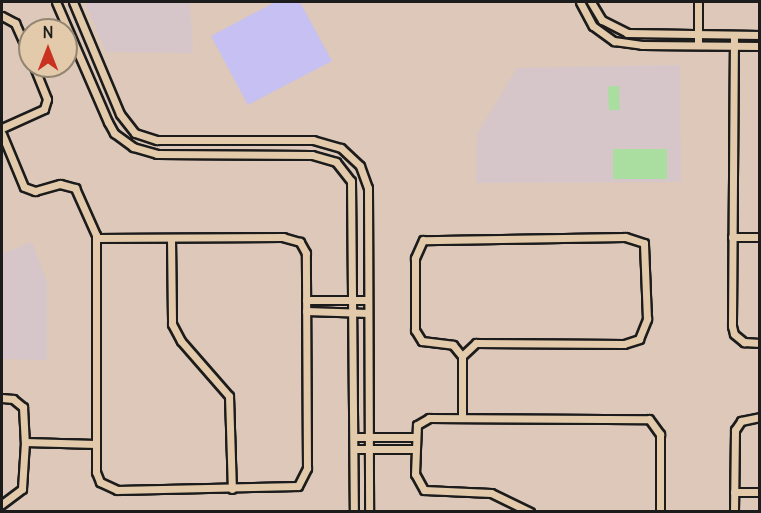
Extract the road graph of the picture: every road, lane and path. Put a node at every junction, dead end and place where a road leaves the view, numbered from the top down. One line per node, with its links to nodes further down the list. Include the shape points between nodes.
1 (56, 2): 18 (street, via 114,133 141,151)
2 (73, 2): 17 (street, via 127,125 151,139)
3 (580, 2): 11 (street, via 593,26 614,41)
4 (591, 2): 8 (street, via 602,20 627,33)
5 (698, 2): 8 (street)
6 (2, 16): 7 (street, via 15,23)
7 (18, 30)
8 (698, 35): 9 (street); 11 (street)
9 (734, 35): 10 (street); 12 (street)
10 (759, 35)
11 (698, 45): 12 (street)
12 (734, 46): 13 (street); 19 (street)
13 (759, 46)
14 (39, 78): 15 (street, via 47,99 44,109)
15 (2, 128)
16 (2, 134): 21 (street, via 24,187 35,191 60,184 75,188)
17 (192, 140): 18 (street); 25 (street, via 313,140 341,147 352,155 368,188)
18 (190, 154): 24 (street, via 312,154 336,162 352,183)
19 (732, 237): 20 (street); 29 (street, via 734,334 744,342)
20 (759, 237)
21 (96, 238): 22 (street); 38 (street)
22 (171, 238): 23 (street, via 283,237 300,242 306,254); 42 (street, via 172,324 181,341 229,396)
23 (306, 300): 24 (street); 26 (street)
24 (354, 300): 25 (street); 27 (street)
25 (368, 300): 28 (street)
26 (306, 311): 27 (street); 42 (street, via 305,476 293,488)
27 (354, 312): 28 (street); 34 (street)
28 (368, 312): 35 (street)
29 (759, 343)
30 (462, 356): 30 (street, via 476,343 633,343 642,335 647,319 644,243 626,237 423,240 415,258 415,330 422,341 453,345); 33 (street)
31 (2, 398): 37 (street, via 14,399 23,407)
32 (759, 417): 43 (street, via 741,421 735,430)
33 (462, 418): 36 (street, via 424,419 417,425); 49 (street, via 649,419 660,434)
34 (354, 437): 35 (street); 39 (street)
35 (368, 437): 36 (street); 40 (street)
36 (415, 437): 41 (street)
37 (25, 442): 38 (street); 45 (street, via 22,489)
38 (96, 444): 42 (street, via 97,477 109,489)
39 (354, 449): 40 (street); 46 (street)
40 (368, 449): 41 (street); 47 (street)
41 (415, 450): 48 (street, via 415,474 424,490 491,493)
42 (232, 489)
43 (734, 492): 44 (street); 50 (street)
44 (759, 492)
45 (2, 504)
46 (354, 512)
47 (369, 512)
48 (530, 512)
49 (660, 512)
50 (734, 512)

